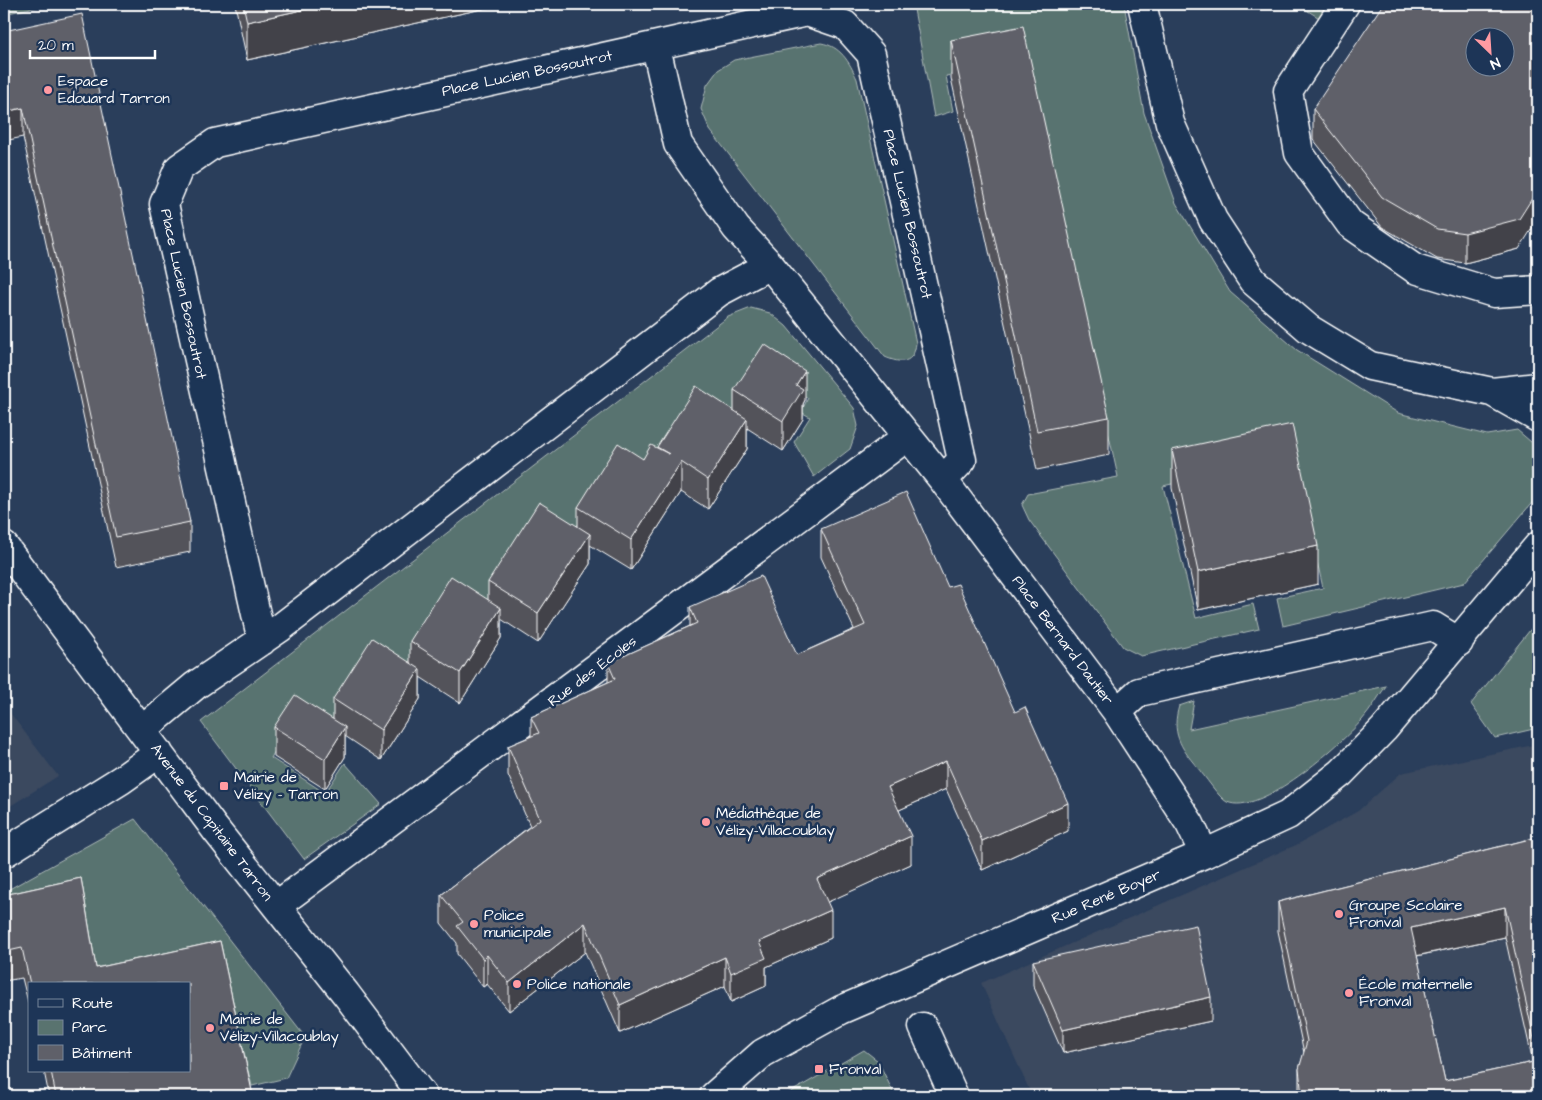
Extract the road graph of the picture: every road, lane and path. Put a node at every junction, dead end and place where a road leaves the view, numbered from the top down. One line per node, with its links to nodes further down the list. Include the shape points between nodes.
1 (1142, 4): 7 (street, via 1170,123 1213,220 1253,281 1309,329 1370,366)
2 (1345, 4): 5 (street, via 1288,91 1299,153 1350,224 1415,269 1494,293)
3 (656, 47): 4 (street, via 678,144 736,228); 10 (street, Place Lucien Bossoutrot, via 807,12 846,25 871,54 962,460); 13 (street, Place Lucien Bossoutrot, via 582,60 215,143 179,168 164,204)
4 (770, 265): 9 (street); 13 (street, via 719,292)
5 (1538, 290)
6 (1538, 387): 7 (street)
7 (1492, 392): 8 (street)
8 (1538, 418)
9 (908, 436): 10 (street, Place Bernard Dautier); 20 (street, Rue des Écoles)
10 (943, 480): 15 (street, Place Bernard Dautier)
11 (4, 546): 16 (street, Avenue du Capitaine Tarron)
12 (1538, 546): 14 (street, Rue René Boyer)
13 (262, 641): 16 (street, via 196,685)
14 (1459, 642): 15 (street, via 1433,626 1139,692); 19 (street, Rue René Boyer, via 1384,729 1341,773 1288,815)
15 (1117, 712): 19 (street, Place Bernard Dautier, via 1190,824)
16 (142, 730): 17 (street, Avenue du Capitaine Tarron)
17 (158, 753): 18 (street); 20 (street, Avenue du Capitaine Tarron)
18 (4, 853)
19 (1204, 854): 23 (street, Rue René Boyer, via 841,1010 763,1053)
20 (276, 906): 22 (street, Avenue du Capitaine Tarron)
21 (923, 1027): 24 (street)
22 (423, 1096)
23 (714, 1096)
24 (954, 1096)

